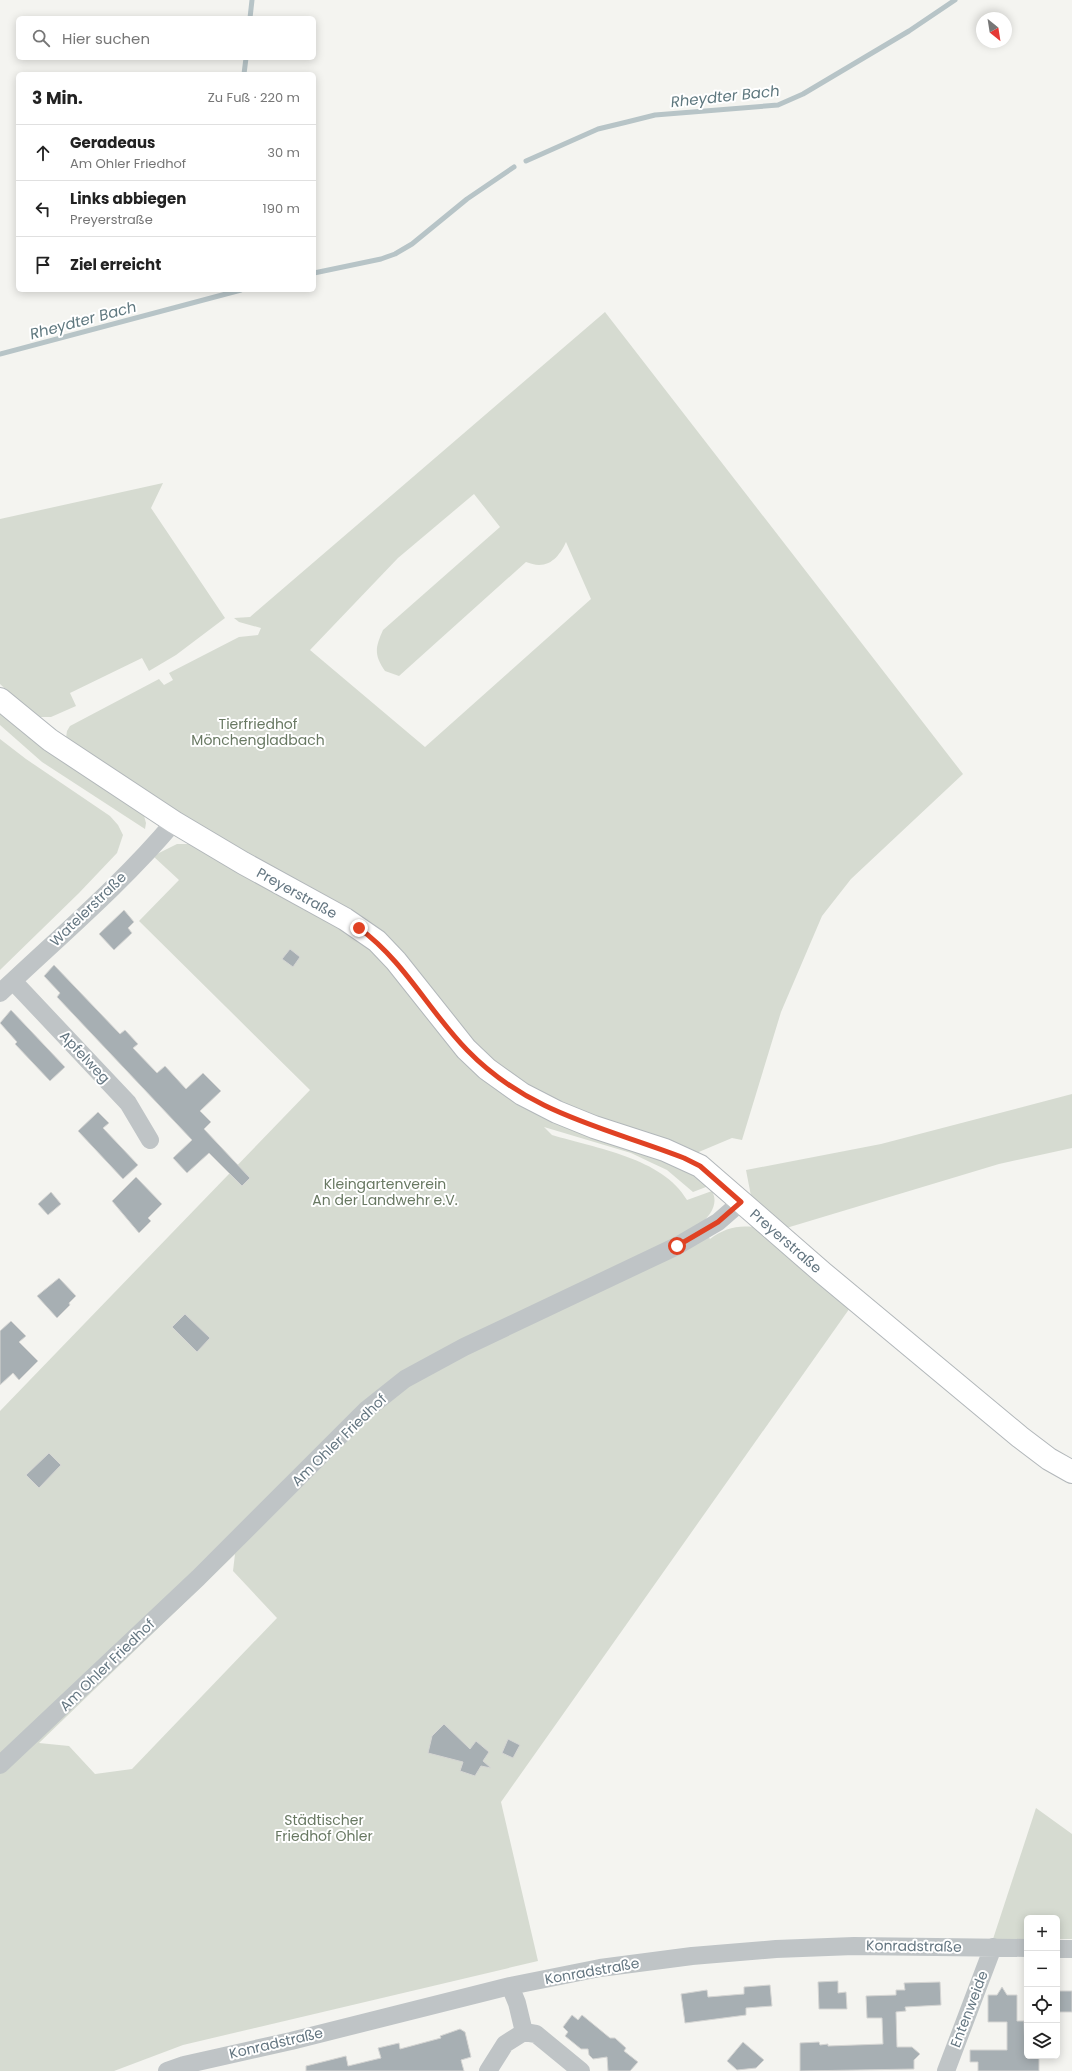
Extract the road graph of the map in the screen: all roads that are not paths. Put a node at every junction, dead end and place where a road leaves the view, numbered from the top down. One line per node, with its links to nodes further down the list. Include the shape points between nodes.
1 (0, 699): 2 (main road, Preyerstraße, via 50,740)
2 (174, 822): 3 (street, Watelerstraße, via 157,842); 5 (main road, Preyerstraße, via 345,919 377,941 466,1049 487,1069 522,1094 564,1115 684,1158 700,1166)
3 (6, 987): 4 (street, Apfelweg, via 128,1103)
4 (150, 1140)
5 (741, 1202): 6 (main road, Preyerstraße, via 1020,1437 1049,1459); 7 (street, Am Ohler Friedhof, via 718,1222 677,1246 464,1347 405,1379 366,1410 198,1578)
6 (1072, 1472)
7 (0, 1765)
8 (993, 1947): 9 (street, Konradstraße); 12 (street, Konradstraße, via 854,1946 768,1949 600,1968); 17 (street, Entenweide)
9 (1024, 1948)
10 (1060, 1948): 11 (street)
11 (1072, 1949)
12 (510, 1986): 13 (street); 14 (street, Konradstraße)
13 (524, 2032): 15 (street, via 505,2044); 16 (street, via 536,2034)
14 (167, 2071)
15 (488, 2071)
16 (581, 2071)
17 (946, 2071)

